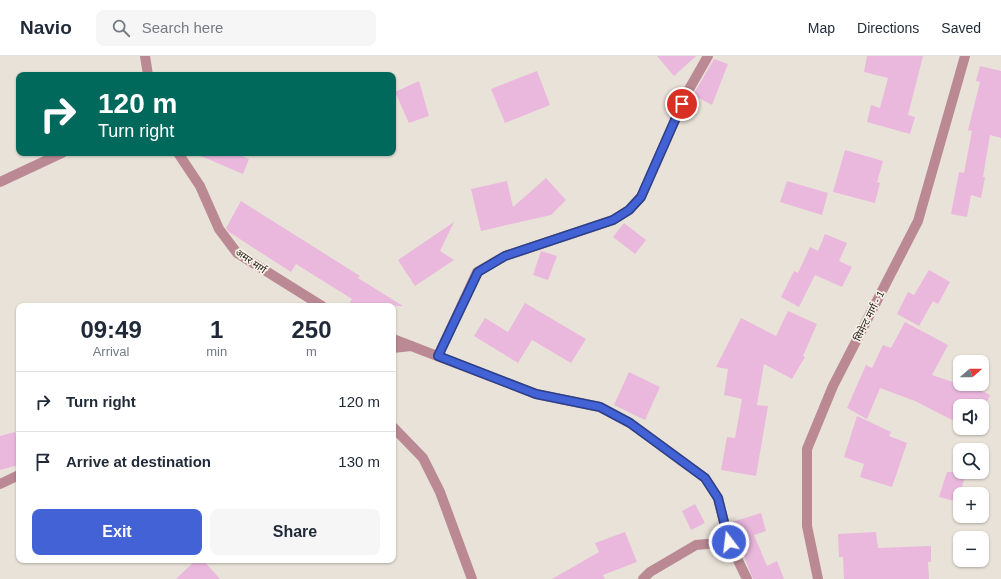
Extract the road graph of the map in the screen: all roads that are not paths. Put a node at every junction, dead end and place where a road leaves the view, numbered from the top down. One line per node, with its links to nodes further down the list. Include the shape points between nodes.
1 (145, 56): 4 (street)
2 (708, 56): 12 (street, via 688,91 641,197 629,210 613,220 505,256 478,272)
3 (965, 56): 20 (street, सिमेन्ट मार्ग - 1, via 918,220 833,386 807,449 807,526)
4 (148, 72)
5 (56, 156): 7 (street)
6 (180, 156): 8 (street, अमर मार्ग, via 200,186 219,229 237,253)
7 (0, 182)
8 (317, 303)
9 (396, 340): 10 (street)
10 (411, 346): 11 (street); 12 (street)
11 (396, 348)
12 (438, 356): 16 (street, via 536,394 600,407 630,423 705,478 718,498)
13 (396, 430): 17 (street, via 423,458 440,492)
14 (16, 476): 15 (street)
15 (0, 484)
16 (729, 542): 18 (street, via 696,545); 19 (street)
17 (472, 579)
18 (642, 579)
19 (747, 579)
20 (818, 579)

